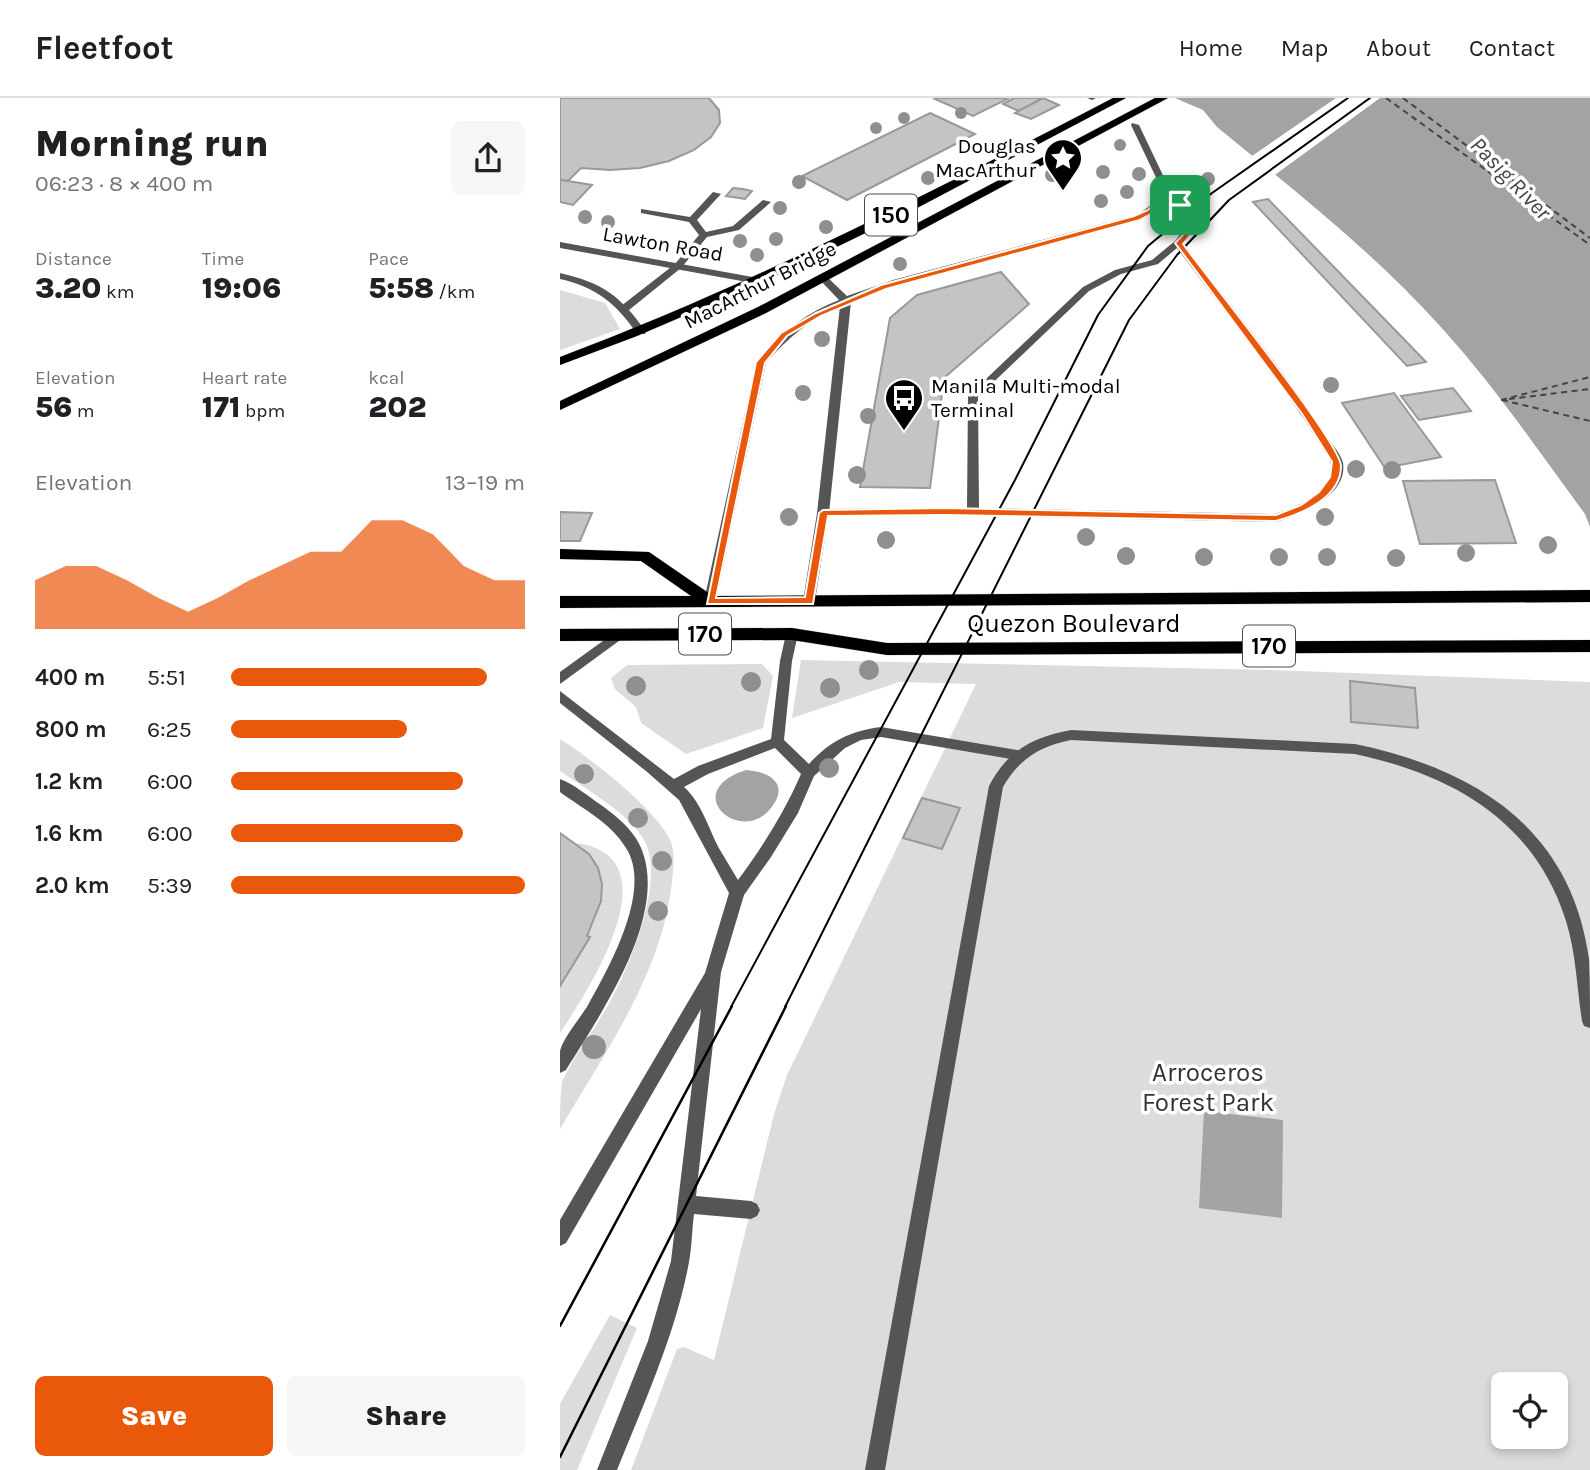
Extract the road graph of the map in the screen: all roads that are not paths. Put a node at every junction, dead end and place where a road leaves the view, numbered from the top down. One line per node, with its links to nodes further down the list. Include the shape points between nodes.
1 (1121, 98): 15 (main road, MacArthur Bridge / 150)
2 (1163, 98): 14 (main road, MacArthur Bridge / 150)
3 (1135, 125): 5 (street, via 1163,180)
4 (716, 194): 8 (street)
5 (1164, 198): 10 (street, via 1180,205 1194,220); 16 (street, via 1137,218)
6 (766, 202): 9 (street, via 736,228)
7 (644, 211): 8 (street)
8 (692, 220): 9 (street)
9 (704, 235): 12 (street)
10 (1178, 243): 21 (street, via 1155,262 1118,272 1086,289 973,396); 21 (street, via 1331,452 1337,462 1329,486 1305,508 1276,518)
11 (560, 245): 12 (street, Lawton Road)
12 (678, 266): 15 (street, Lawton Road); 17 (street)
13 (560, 276): 17 (street, via 592,285)
14 (823, 278): 16 (street); 20 (main road, MacArthur Bridge / 150)
15 (758, 281): 18 (main road, MacArthur Bridge / 150)
16 (846, 301): 22 (street); 25 (street, via 795,326 761,362)
17 (625, 308): 18 (street)
18 (641, 332): 19 (main road, MacArthur Bridge / 150)
19 (560, 361)
20 (560, 406)
21 (973, 512): 22 (street)
22 (823, 513): 26 (street)
23 (560, 554): 25 (main road, 170, via 644,556)
24 (1590, 596): 26 (main road, Quezon Boulevard / 170)
25 (710, 601): 26 (main road, Quezon Boulevard / 170); 27 (main road, Quezon Boulevard / 170)
26 (810, 601)
27 (560, 602)
28 (792, 634): 30 (main road, Quezon Boulevard / 170); 31 (main road, Quezon Boulevard / 170, via 887,649); 34 (street)
29 (560, 635): 30 (main road, Quezon Boulevard / 170)
30 (618, 635): 32 (street)
31 (1590, 646)
32 (560, 679)
33 (560, 696): 38 (street)
34 (777, 741): 36 (street); 38 (street)
35 (1017, 755): 36 (street, via 881,732 840,744); 41 (street, via 1051,738 1105,736 1354,750 1400,758 1446,775 1511,820 1550,867 1574,922); 47 (street, via 996,786)
36 (809, 773): 39 (street, via 793,809)
37 (560, 785): 42 (street, via 626,838 641,870 638,904 619,962)
38 (674, 786): 39 (street, via 704,829)
39 (737, 892): 40 (street)
40 (713, 972): 43 (street); 45 (street)
41 (1590, 1021)
42 (560, 1065)
43 (686, 1204): 44 (street); 46 (street, via 680,1261 661,1334)
44 (751, 1210)
45 (560, 1237)
46 (607, 1470)
47 (875, 1470)

